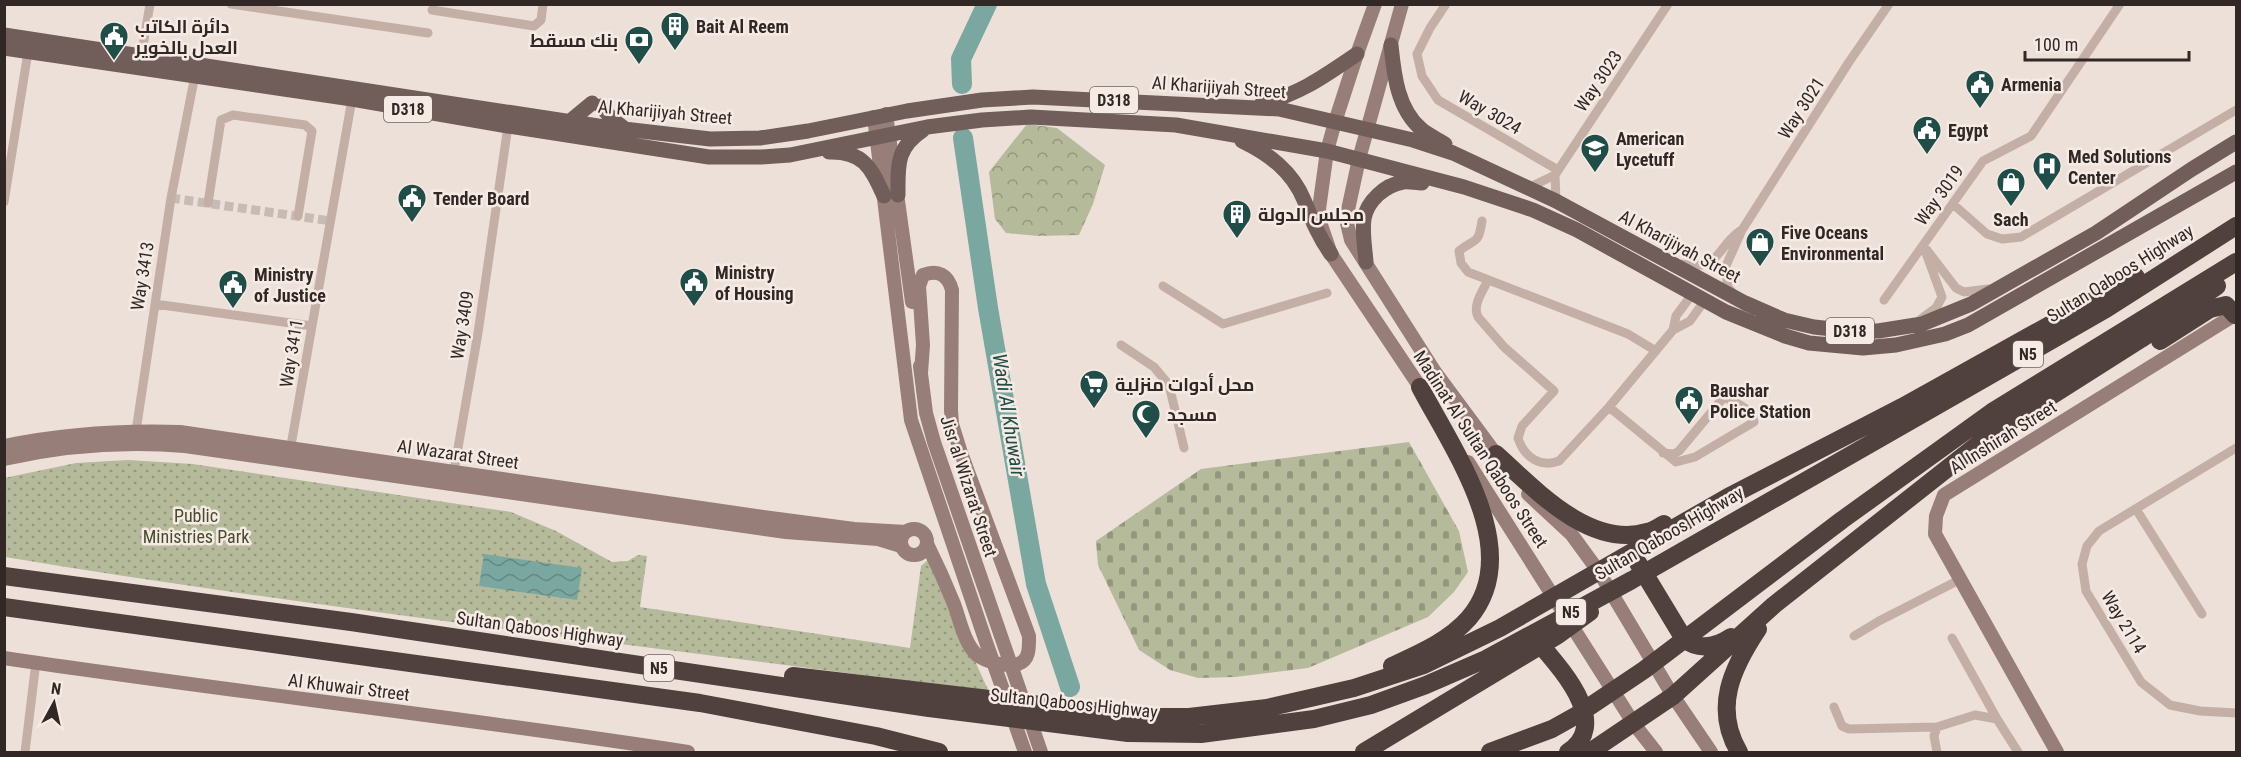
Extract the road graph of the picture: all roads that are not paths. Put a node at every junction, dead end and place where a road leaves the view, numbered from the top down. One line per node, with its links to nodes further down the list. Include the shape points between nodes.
1 (150, 4): 19 (street)
2 (231, 4): 11 (street)
3 (543, 4): 10 (street, via 541,20 534,26)
4 (1375, 4): 18 (main road, Madinat Al Sultan Qaboos Street)
5 (1402, 4): 14 (main road, Madinat Al Sultan Qaboos Street)
6 (1446, 4): 47 (street, Way 3024, via 1418,54 1422,76 1438,100)
7 (1668, 4): 47 (street, Way 3023)
8 (1889, 4): 58 (street, Way 3021)
9 (2120, 4): 54 (street, Way 3019, via 2031,136 1983,161)
10 (432, 10)
11 (428, 33)
12 (4, 35): 16 (main road, Al Kharijiyah Street / D318)
13 (4, 43): 17 (main road)
14 (1391, 45): 37 (main road, Madinat Al Sultan Qaboos Street); 43 (main road, via 1404,108 1420,128)
15 (4, 48): 17 (main road, Al Kharijiyah Street / D318)
16 (90, 48): 17 (main road, via 76,52 38,48); 19 (main road, Al Kharijiyah Street / D318)
17 (28, 52): 19 (main road, Al Kharijiyah Street / D318); 52 (street)
18 (1357, 54): 26 (main road, via 1309,87); 32 (main road, Madinat Al Sultan Qaboos Street)
19 (146, 61): 20 (main road, Al Kharijiyah Street / D318); 21 (main road, via 189,70)
20 (241, 71): 21 (main road, via 202,71); 22 (main road, Al Kharijiyah Street / D318)
21 (195, 75): 24 (main road, Al Kharijiyah Street / D318); 73 (street, Way 3413)
22 (309, 81): 23 (main road, Al Kharijiyah Street / D318); 24 (main road, via 348,94)
23 (398, 95): 24 (main road); 27 (main road, Al Kharijiyah Street / D318)
24 (352, 99): 34 (main road, Al Kharijiyah Street / D318); 75 (street, Way 3411)
25 (1152, 102): 26 (main road, Al Kharijiyah Street / D318); 29 (main road, Al Kharijiyah Street / D318, via 1042,97 982,100); 33 (main road)
26 (1246, 106): 32 (main road, Al Kharijiyah Street / D318, via 1280,109)
27 (476, 107): 30 (main road, Al Kharijiyah Street / D318); 34 (main road, via 500,117)
28 (2236, 110): 54 (street, via 2020,237 2002,239 1987,234)
29 (880, 116): 36 (main road, Al Kharijiyah Street / D318, via 760,138 710,140); 40 (main road, Jisr al Wizarat Street)
30 (543, 118): 31 (main road, Al Kharijiyah Street / D318); 34 (main road)
31 (569, 122): 36 (main road, via 596,105); 39 (main road, Al Kharijiyah Street / D318)
32 (1335, 122): 37 (main road, Al Kharijiyah Street / D318); 42 (main road, Madinat Al Sultan Qaboos Street)
33 (1150, 123): 35 (main road, Al Kharijiyah Street / D318, via 1032,117); 38 (main road, Al Kharijiyah Street / D318)
34 (508, 126): 39 (main road, Al Kharijiyah Street / D318); 94 (street, Way 3409)
35 (927, 127): 40 (main road, Al Kharijiyah Street / D318); 50 (main road, via 908,141 902,152)
36 (627, 130): 39 (main road, Al Kharijiyah Street / D318)
37 (1367, 130): 43 (main road, Al Kharijiyah Street / D318); 45 (main road, Madinat Al Sultan Qaboos Street)
38 (1223, 131): 42 (main road, Al Kharijiyah Street / D318); 61 (main road, via 1266,153 1283,168 1303,198 1318,237)
39 (592, 132): 44 (main road, Al Kharijiyah Street / D318, via 710,157)
40 (883, 136): 44 (main road, Al Kharijiyah Street / D318); 50 (main road, Jisr al Wizarat Street)
41 (2236, 142): 67 (main road, Al Kharijiyah Street / D318, via 2096,233)
42 (1327, 151): 45 (main road, Al Kharijiyah Street / D318); 61 (main road, Madinat Al Sultan Qaboos Street, via 1319,209)
43 (1454, 153): 49 (main road, Al Kharijiyah Street / D318)
44 (790, 155): 50 (main road, via 852,155 869,166)
45 (1359, 159): 48 (main road, Al Kharijiyah Street / D318); 63 (main road, Madinat Al Sultan Qaboos Street, via 1346,219 1351,240)
46 (2236, 172): 70 (main road, Al Kharijiyah Street / D318, via 1946,334 1863,348 1809,343 1762,328)
47 (1556, 173): 49 (street); 51 (street)
48 (1464, 187): 63 (main road, via 1404,182 1378,194 1364,216); 70 (main road, Al Kharijiyah Street / D318, via 1577,230)
49 (1528, 188): 51 (main road, Al Kharijiyah Street / D318)
50 (891, 196): 80 (main road, Jisr al Wizarat Street); 130 (main road, Jisr al Wizarat Street, via 911,420)
51 (1556, 201): 62 (main road, Al Kharijiyah Street / D318)
52 (4, 202)
53 (208, 203): 55 (street, via 221,120 233,115 305,125 312,131)
54 (1953, 204): 59 (street, Way 3019)
55 (298, 216)
56 (1482, 221): 66 (street, via 1477,241 1463,248 1458,256 1468,272)
57 (2236, 226): 60 (highway, Sultan Qaboos Highway / N5)
58 (1742, 230): 62 (street, Way 3021, via 1711,263 1692,266); 71 (street, Way 3021, via 1725,268 1728,287)
59 (1923, 245): 67 (street, Way 3019, via 1949,280 1964,292 1985,290); 72 (street, Way 3019); 76 (street, Way 3019, via 1942,297 1936,308)
60 (2201, 248): 96 (highway, via 2156,266 1902,407); 105 (highway, Sultan Qaboos Highway / N5, via 2106,309)
61 (1331, 254): 81 (main road, Madinat Al Sultan Qaboos Street)
62 (1663, 260): 71 (main road, Al Kharijiyah Street / D318)
63 (1366, 262): 92 (main road, Madinat Al Sultan Qaboos Street, via 1435,372)
64 (2236, 262): 125 (highway, N5, via 1992,412 1644,670)
65 (2236, 269): 83 (highway, via 2175,316)
66 (1488, 280): 79 (street, via 1628,334); 82 (street, via 1475,312 1504,347 1554,391 1522,426 1518,438 1526,454 1543,463 1559,461)
67 (2013, 280): 76 (main road, Al Kharijiyah Street / D318, via 1971,304)
68 (1163, 286): 69 (street, via 1223,324)
69 (1327, 293)
70 (1699, 297): 77 (street, via 1676,316); 77 (street, via 1690,321)
71 (1738, 300): 76 (main road, Al Kharijiyah Street / D318, via 1784,320 1814,327 1851,332)
72 (1884, 300)
73 (155, 304): 75 (street); 84 (street, Way 3413)
74 (2236, 314): 83 (highway, via 2226,305 2210,309 2087,385); 104 (main road, Al Inshirah Street, via 1944,495 1936,516 1935,534)
75 (312, 326): 88 (street, Way 3411)
76 (1904, 328)
77 (1673, 330): 79 (street)
78 (1121, 345): 87 (street, via 1154,367 1169,385)
79 (1656, 351): 82 (street)
80 (921, 374): 99 (main road, via 919,286 923,275 940,273 949,280 952,290 952,424 1029,636 1026,659 1019,664 1005,664 977,655); 131 (main road, Jisr al Wizarat Street, via 934,442)
81 (1420, 387): 106 (main road, Madinat Al Sultan Qaboos Street); 117 (highway, via 1465,472 1488,531 1491,561 1487,581 1468,618 1450,635)
82 (1609, 407): 91 (street)
83 (2034, 407): 107 (highway, via 1991,434)
84 (136, 430): 85 (street, via 129,439); 86 (main road, Al Wazarat Street, via 53,437); 88 (main road, Al Wazarat Street, via 209,435)
85 (88, 445): 90 (main road, Al Wazarat Street, via 165,444); 93 (main road, Al Wazarat Street)
86 (4, 446)
87 (1184, 447)
88 (292, 448): 90 (street, via 281,456); 94 (main road, Al Wazarat Street)
89 (2236, 448): 97 (street, Way 2114)
90 (236, 452): 95 (main road, Al Wazarat Street)
91 (1663, 453): 91 (street, via 1676,462 1686,461 1754,422 1753,417 1724,397 1679,451)
92 (1496, 454): 96 (highway, via 1568,516 1599,530 1647,532 1714,499); 102 (main road, Madinat Al Sultan Qaboos Street, via 1530,497 1572,535)
93 (4, 459)
94 (454, 471): 95 (street, via 446,479); 98 (main road, Al Wazarat Street, via 756,516)
95 (400, 476): 101 (main road, Al Wazarat Street, via 786,532 878,539)
96 (1728, 497): 100 (highway)
97 (2136, 509): 109 (street); 120 (street, Way 2114, via 2099,531 2087,546 2082,564 2086,591 2141,682 2170,705)
98 (906, 532): 99 (main road, via 921,531); 101 (main road)
99 (927, 544): 101 (main road, via 923,551 913,555)
100 (1645, 545): 102 (highway); 110 (highway, via 1638,565 1684,639 1692,645 1719,644)
101 (901, 546)
102 (1599, 572): 106 (highway); 118 (main road, Madinat Al Sultan Qaboos Street)
103 (4, 576): 116 (highway, Sultan Qaboos Highway / N5)
104 (1961, 579): 112 (street); 142 (main road, Al Inshirah Street)
105 (1632, 580): 116 (highway, Sultan Qaboos Highway / N5, via 1486,659 1371,705 1314,719 1201,734 1128,733); 132 (highway, via 1558,635)
106 (1554, 596): 111 (highway); 122 (main road, Madinat Al Sultan Qaboos Street)
107 (1774, 605): 110 (highway); 139 (highway, via 1736,663 1726,699 1728,722)
108 (4, 607): 123 (highway, N5, via 700,703)
109 (2202, 614)
110 (1754, 624): 118 (highway)
111 (1500, 628): 117 (highway, via 1424,665); 135 (highway, via 1525,626 1583,703 1587,719 1584,734)
112 (1854, 636)
113 (1952, 638): 121 (street)
114 (4, 658): 115 (main road, Al Khuwair Street)
115 (36, 663): 126 (street); 127 (main road, Al Khuwair Street)
116 (714, 676): 117 (highway, via 791,676 1144,717 1189,717 1267,708)
117 (1334, 692)
118 (1673, 696): 122 (highway); 138 (main road, Madinat Al Sultan Qaboos Street)
119 (1834, 707): 124 (street, via 1842,726 1850,729)
120 (2236, 713)
121 (1997, 719): 124 (street, via 1975,715); 141 (street)
122 (1634, 724): 136 (highway); 137 (main road, Madinat Al Sultan Qaboos Street)
123 (827, 727): 128 (highway); 129 (highway, N5)
124 (1937, 727): 140 (street)
125 (1552, 729): 133 (highway, N5); 134 (highway)
126 (25, 753)
127 (688, 753)
128 (888, 753)
129 (939, 753)
130 (1025, 753)
131 (1041, 753)
132 (1364, 753)
133 (1490, 753)
134 (1518, 753)
135 (1568, 753)
136 (1590, 753)
137 (1656, 753)
138 (1712, 753)
139 (1739, 753)
140 (1937, 753)
141 (2018, 753)
142 (2057, 753)

